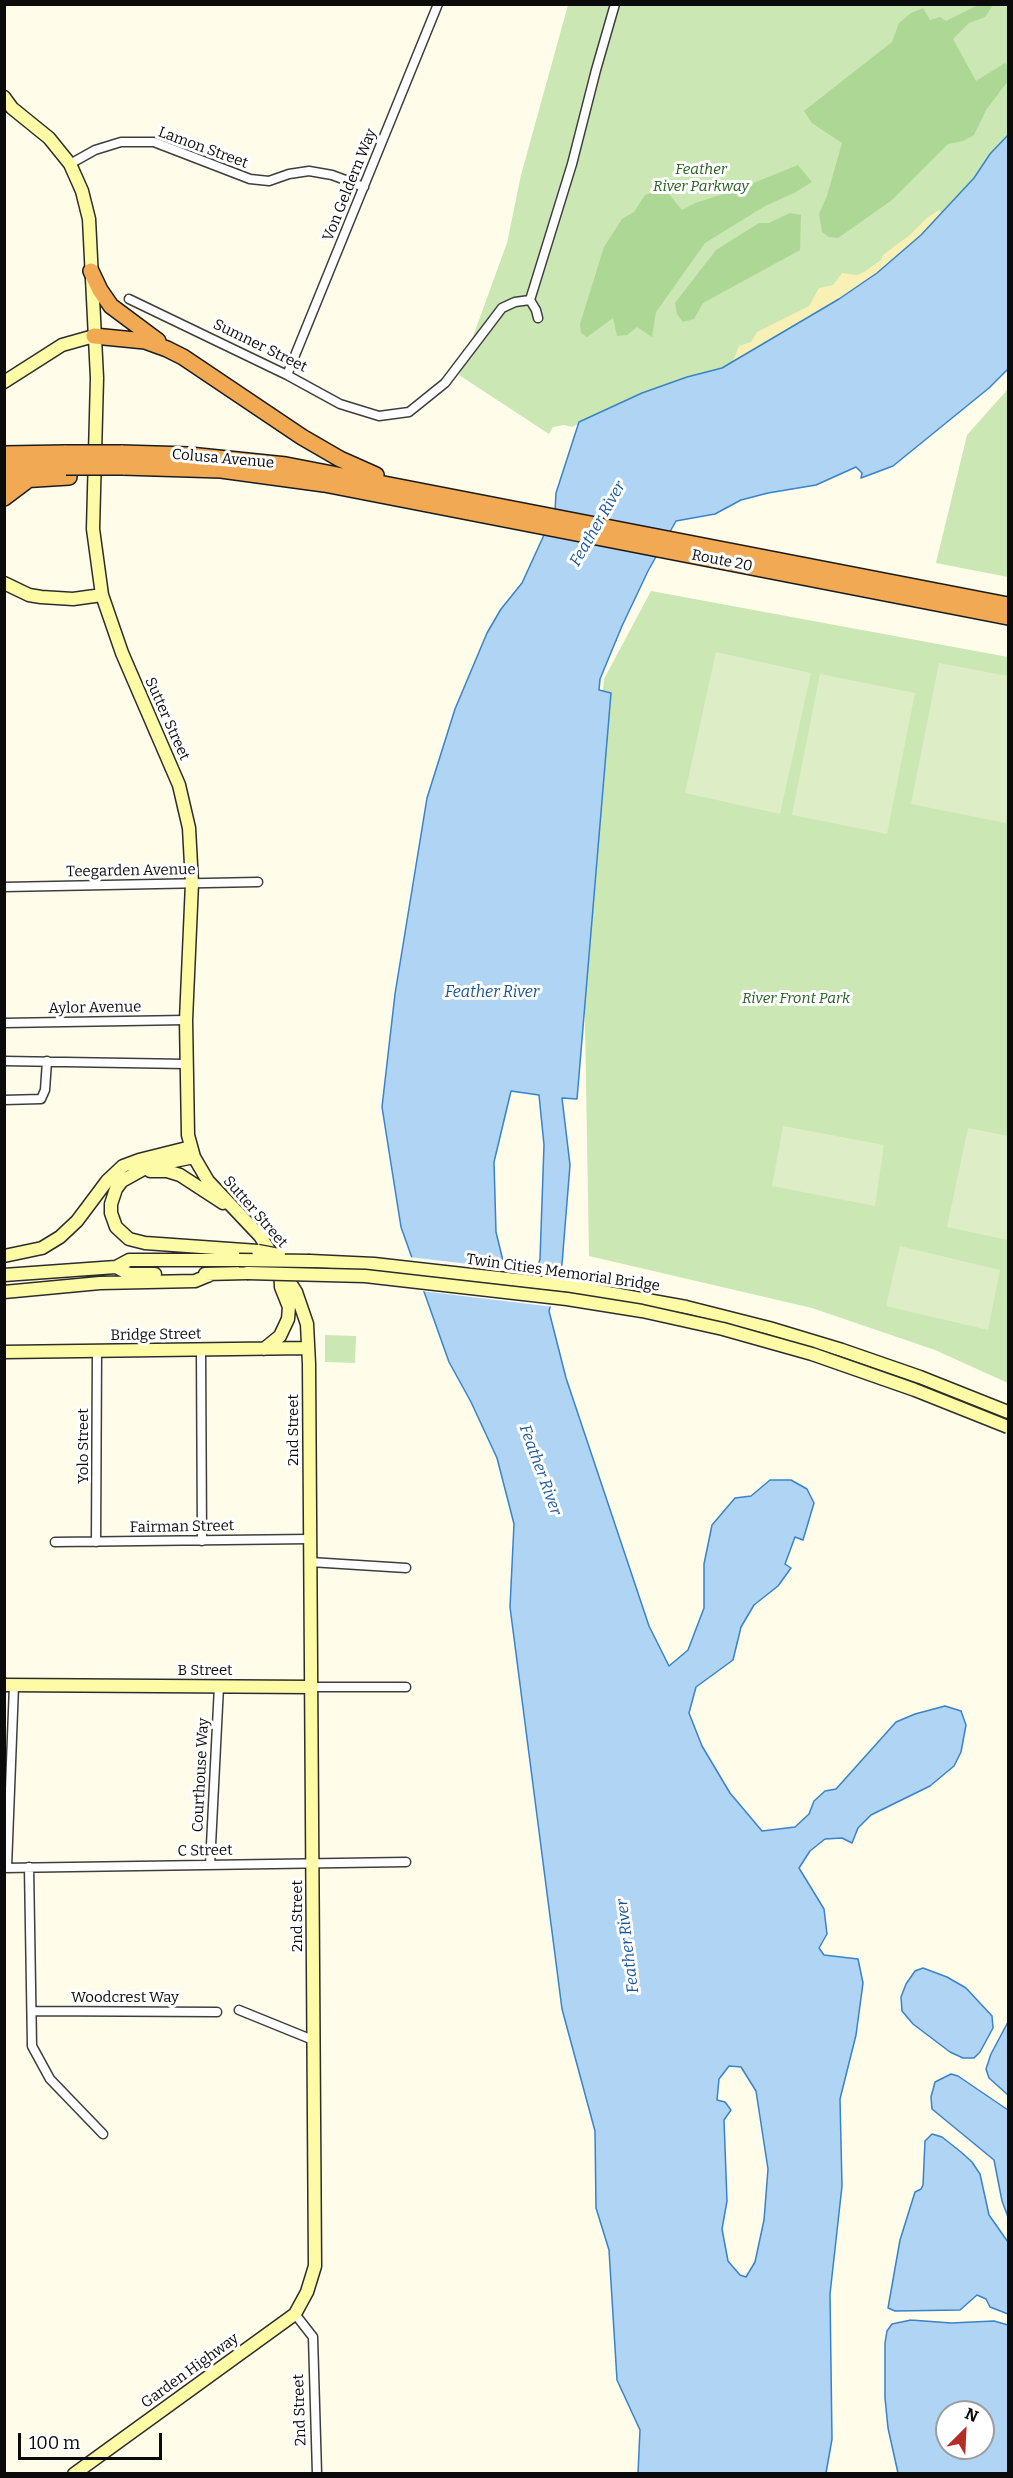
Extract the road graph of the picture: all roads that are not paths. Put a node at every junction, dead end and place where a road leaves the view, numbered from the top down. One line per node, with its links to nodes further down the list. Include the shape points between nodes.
1 (438, 4): 5 (street, Von Geldern Way)
2 (615, 4): 8 (street)
3 (4, 97): 4 (main road, Sutter Street, via 49,138)
4 (70, 164): 5 (street, Lamon Street, via 121,142 154,142 250,179 269,181 309,171); 6 (main road, Sutter Street, via 82,191 88,219)
5 (364, 187): 12 (street, Von Geldern Way)
6 (91, 271): 10 (main road, Sutter Street); 11 (highway, via 111,306)
7 (129, 299): 12 (street, Sumner Street)
8 (530, 300): 9 (street); 12 (street, Sumner Street, via 502,308 446,383 409,412 379,416 340,404)
9 (538, 318)
10 (94, 336): 11 (highway, via 145,341); 13 (main road, via 62,345); 24 (main road, Sutter Street, via 98,433 93,529)
11 (167, 349): 20 (highway, via 321,448)
12 (287, 375)
13 (4, 382)
14 (4, 454): 16 (highway, Colusa Avenue)
15 (123, 465): 16 (highway, Colusa Avenue, bridge); 20 (highway, Colusa Avenue, via 189,455 264,462); 22 (highway, Colusa Avenue, via 192,468)
16 (67, 466): 17 (highway, Colusa Avenue); 18 (highway)
17 (4, 467)
18 (30, 479): 19 (highway); 21 (highway)
19 (4, 481)
20 (419, 490): 22 (highway, Colusa Avenue)
21 (4, 498)
22 (437, 500): 25 (highway, Route 20); 26 (highway, Route 20)
23 (4, 584): 24 (main road, via 41,597)
24 (102, 595): 28 (main road, Sutter Street, via 122,653 179,785 189,828)
25 (1008, 605)
26 (1008, 617)
27 (258, 882): 28 (street, Teegarden Avenue)
28 (192, 883): 29 (street, Teegarden Avenue); 30 (main road, Sutter Street)
29 (4, 887)
30 (186, 1020): 31 (street, Aylor Avenue); 34 (main road, Sutter Street)
31 (4, 1023)
32 (4, 1061): 33 (street)
33 (47, 1061): 34 (street); 35 (street, via 41,1099)
34 (186, 1064): 36 (main road, Sutter Street, via 186,1121)
35 (4, 1100)
36 (192, 1152): 37 (main road); 38 (main road, Sutter Street, via 213,1188); 39 (main road, via 139,1160 123,1167 60,1238 42,1248)
37 (143, 1169): 38 (main road, via 180,1175); 40 (main road, bridge, via 127,1176 114,1192 113,1220 129,1239 258,1251)
38 (236, 1211): 41 (main road, Sutter Street)
39 (4, 1256)
40 (310, 1261): 42 (main road, Twin Cities Memorial Bridge, bridge, via 129,1260); 51 (main road, Twin Cities Memorial Bridge, via 374,1264 569,1286 686,1307 842,1350)
41 (279, 1263): 46 (main road, Sutter Street, via 303,1307); 48 (main road, via 289,1315 280,1336)
42 (116, 1267): 43 (main road, via 129,1274); 44 (main road)
43 (212, 1274): 45 (main road, via 195,1281 100,1283); 52 (main road, Twin Cities Memorial Bridge, bridge, via 375,1277 652,1313 812,1354)
44 (4, 1275)
45 (4, 1292)
46 (308, 1348): 48 (main road, Bridge Street); 53 (main road, 2nd Street)
47 (201, 1349): 48 (main road, Bridge Street); 49 (main road, Bridge Street); 54 (street)
48 (264, 1349)
49 (97, 1350): 50 (main road, Bridge Street); 56 (street, Yolo Street)
50 (4, 1352)
51 (1008, 1412)
52 (1008, 1427)
53 (310, 1539): 54 (street, Fairman Street); 57 (main road, 2nd Street)
54 (202, 1541): 56 (street, Fairman Street)
55 (55, 1542): 56 (street, Fairman Street)
56 (96, 1542)
57 (310, 1562): 58 (street); 61 (main road, 2nd Street)
58 (406, 1568)
59 (9, 1685): 60 (main road, B Street); 67 (street)
60 (219, 1686): 61 (main road, B Street); 65 (street, Courthouse Way)
61 (312, 1687): 62 (street, B Street); 64 (main road, 2nd Street)
62 (406, 1687)
63 (406, 1862): 64 (street, C Street)
64 (313, 1863): 65 (street, C Street); 71 (main road, 2nd Street)
65 (210, 1865): 66 (street, C Street)
66 (29, 1867): 67 (street, C Street); 69 (street)
67 (6, 1868)
68 (239, 2010): 71 (street)
69 (32, 2011): 70 (street, Woodcrest Way); 72 (street, via 32,2046 50,2079)
70 (217, 2012)
71 (313, 2040): 73 (main road, 2nd Street, via 315,2266)
72 (103, 2134)
73 (295, 2314): 74 (main road, Garden Highway); 75 (street, 2nd Street, via 313,2337)
74 (74, 2474)
75 (317, 2474)

